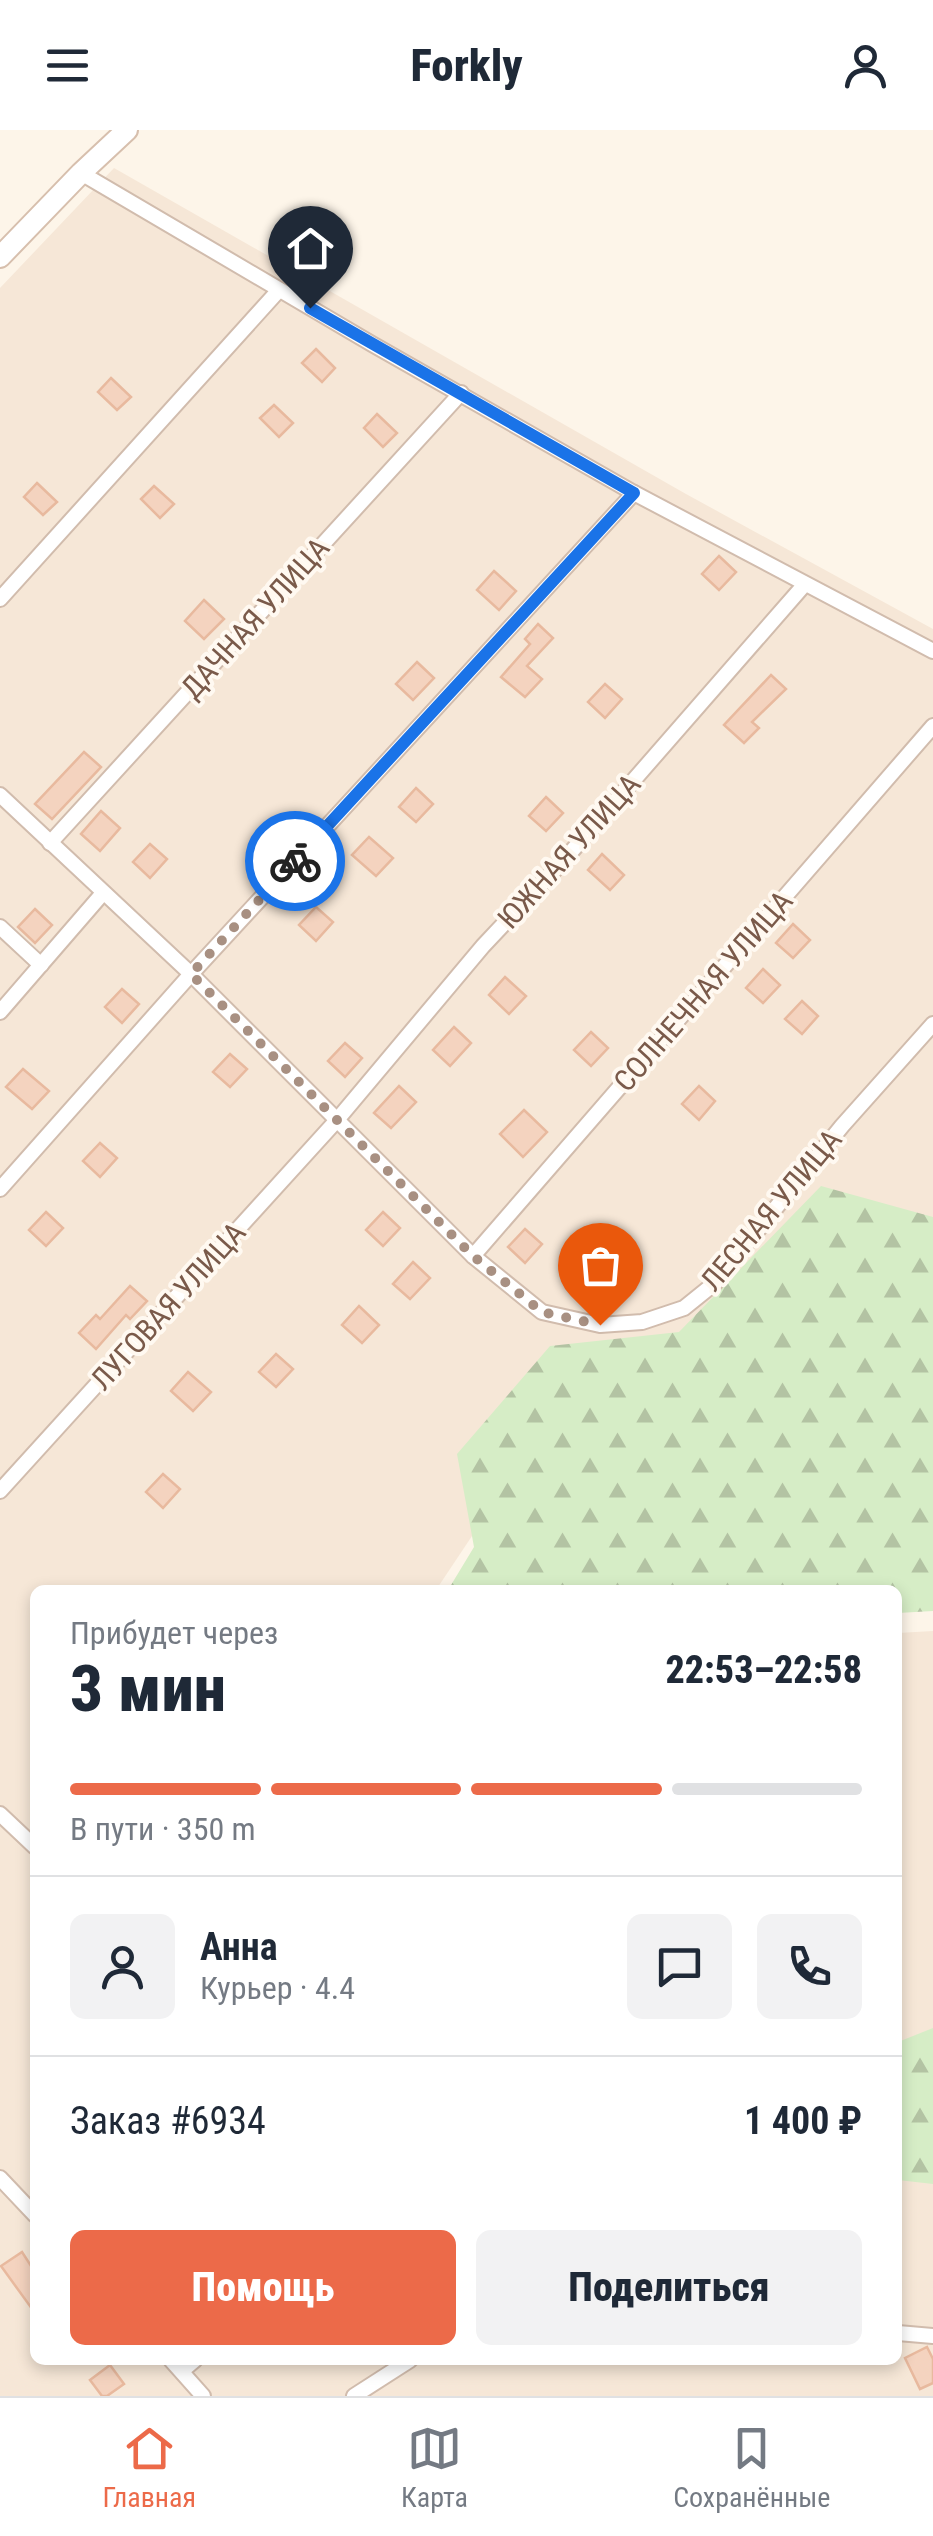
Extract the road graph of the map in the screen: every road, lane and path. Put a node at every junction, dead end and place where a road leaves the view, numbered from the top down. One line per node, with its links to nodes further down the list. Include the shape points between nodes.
1 (127, 130): 2 (main road)
2 (81, 173): 3 (main road); 4 (street)
3 (0, 258)
4 (279, 290): 5 (street); 8 (street)
5 (461, 393): 6 (street); 12 (street, ДАЧНАЯ УЛИЦА)
6 (634, 493): 7 (street); 16 (street)
7 (805, 584): 9 (street); 19 (street, ЮЖНАЯ УЛИЦА)
8 (0, 599)
9 (933, 652)
10 (933, 726): 21 (street, СОЛНЕЧНАЯ УЛИЦА)
11 (0, 794): 12 (street, ЛЕСНАЯ УЛИЦА)
12 (50, 843): 13 (street, ЛЕСНАЯ УЛИЦА)
13 (103, 893): 15 (street); 16 (street, ЛЕСНАЯ УЛИЦА)
14 (0, 926): 15 (street)
15 (41, 965): 17 (street)
16 (191, 974): 19 (street, ЛЕСНАЯ УЛИЦА); 20 (street)
17 (0, 1012)
18 (933, 1024): 21 (street, ЛЕСНАЯ УЛИЦА, via 714,1283 684,1308 642,1322 600,1325 542,1312)
19 (337, 1120): 21 (street, ЛЕСНАЯ УЛИЦА); 22 (street, ЛУГОВАЯ УЛИЦА)
20 (0, 1189)
21 (473, 1256)
22 (0, 1491)
23 (0, 1814): 24 (street)
24 (30, 1842)
25 (0, 2178): 26 (street)
26 (30, 2210)
27 (902, 2334): 28 (street)
28 (933, 2336)
29 (402, 2365): 32 (street)
30 (177, 2366): 31 (street)
31 (204, 2396)
32 (354, 2396)

